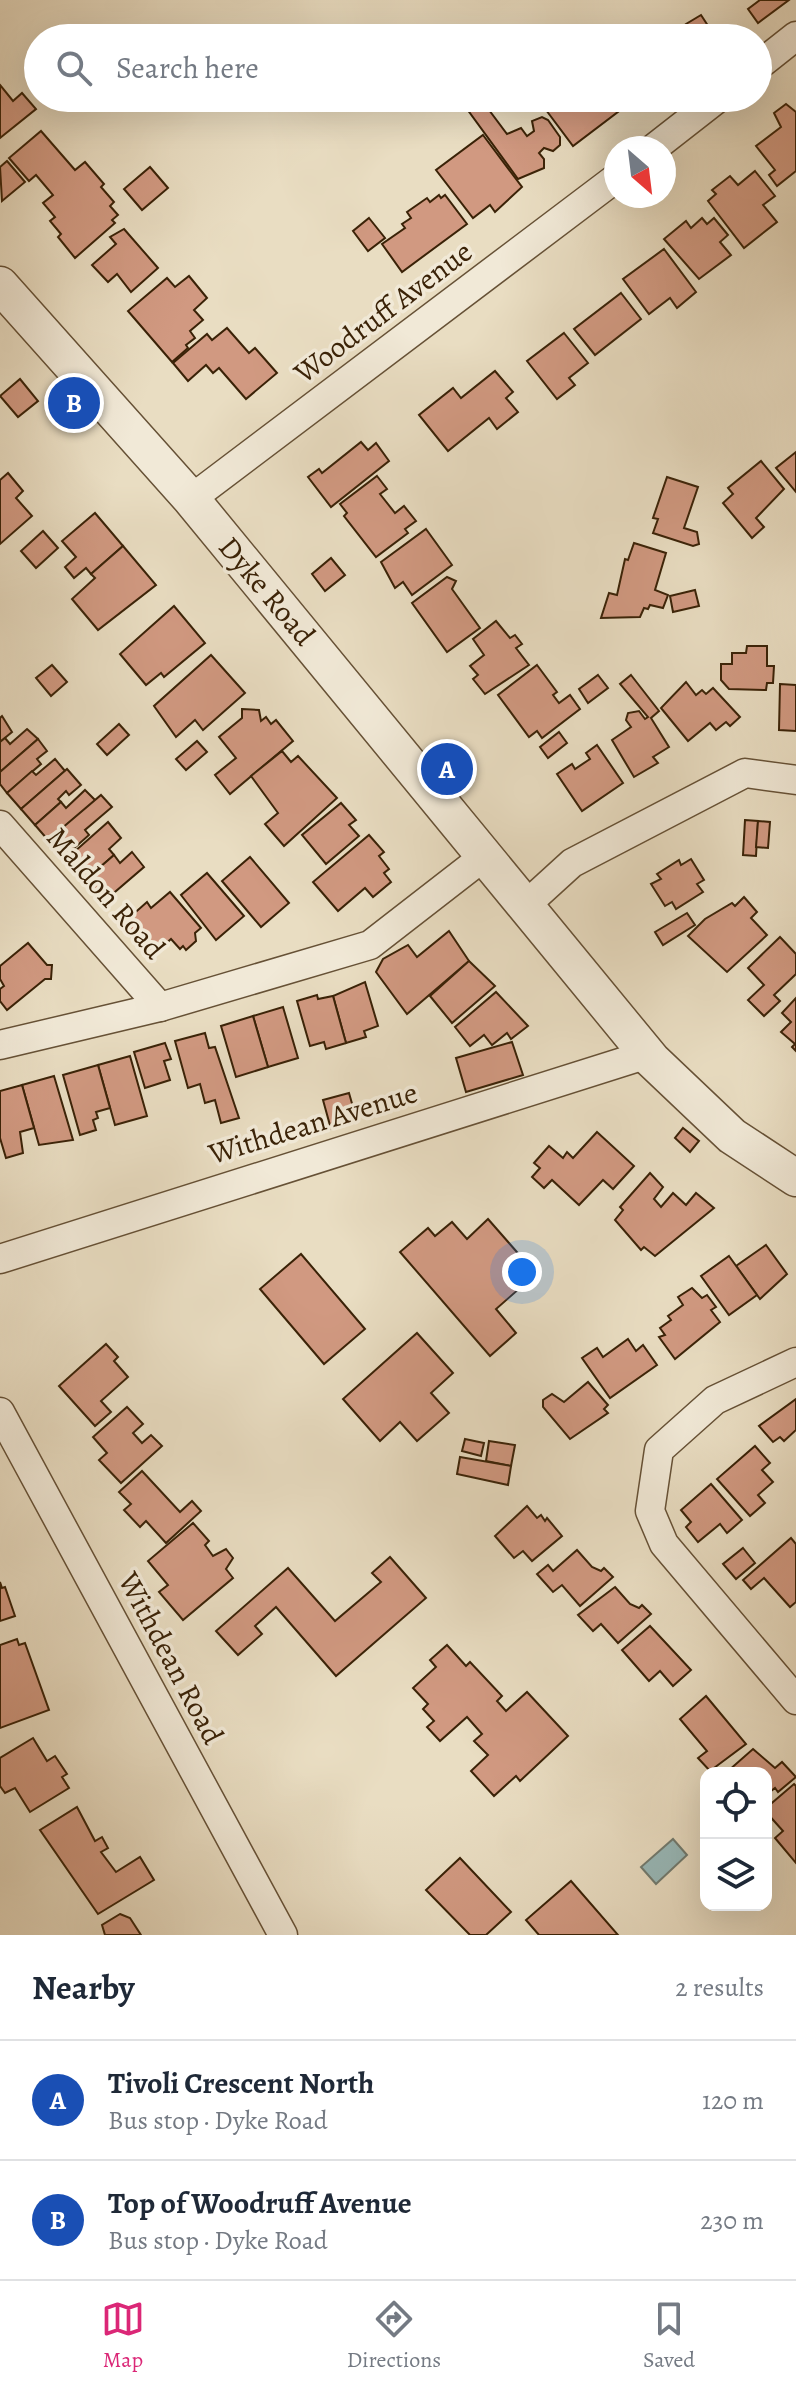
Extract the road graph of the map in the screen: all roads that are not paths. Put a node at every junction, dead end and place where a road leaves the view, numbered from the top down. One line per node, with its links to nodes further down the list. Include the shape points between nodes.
1 (796, 36): 2 (street)
2 (772, 55)
3 (700, 112): 4 (street)
4 (669, 136)
5 (604, 187): 7 (street, Woodruff Avenue)
6 (0, 285): 7 (street, Dyke Road)
7 (191, 499): 10 (street, Dyke Road)
8 (796, 780): 11 (street, via 745,773 572,863)
9 (0, 825): 12 (street, Maldon Road)
10 (486, 855): 11 (street, Dyke Road); 12 (street, via 370,945)
11 (527, 904): 14 (street, Dyke Road)
12 (160, 1007): 13 (street)
13 (0, 1045)
14 (648, 1054): 15 (street, Dyke Road, via 732,1136); 16 (street, Withdean Avenue)
15 (796, 1178)
16 (0, 1259)
17 (796, 1362): 19 (street, via 715,1400 659,1450 650,1511 664,1544)
18 (0, 1412): 20 (street, Withdean Road)
19 (796, 1700)
20 (283, 1935)

